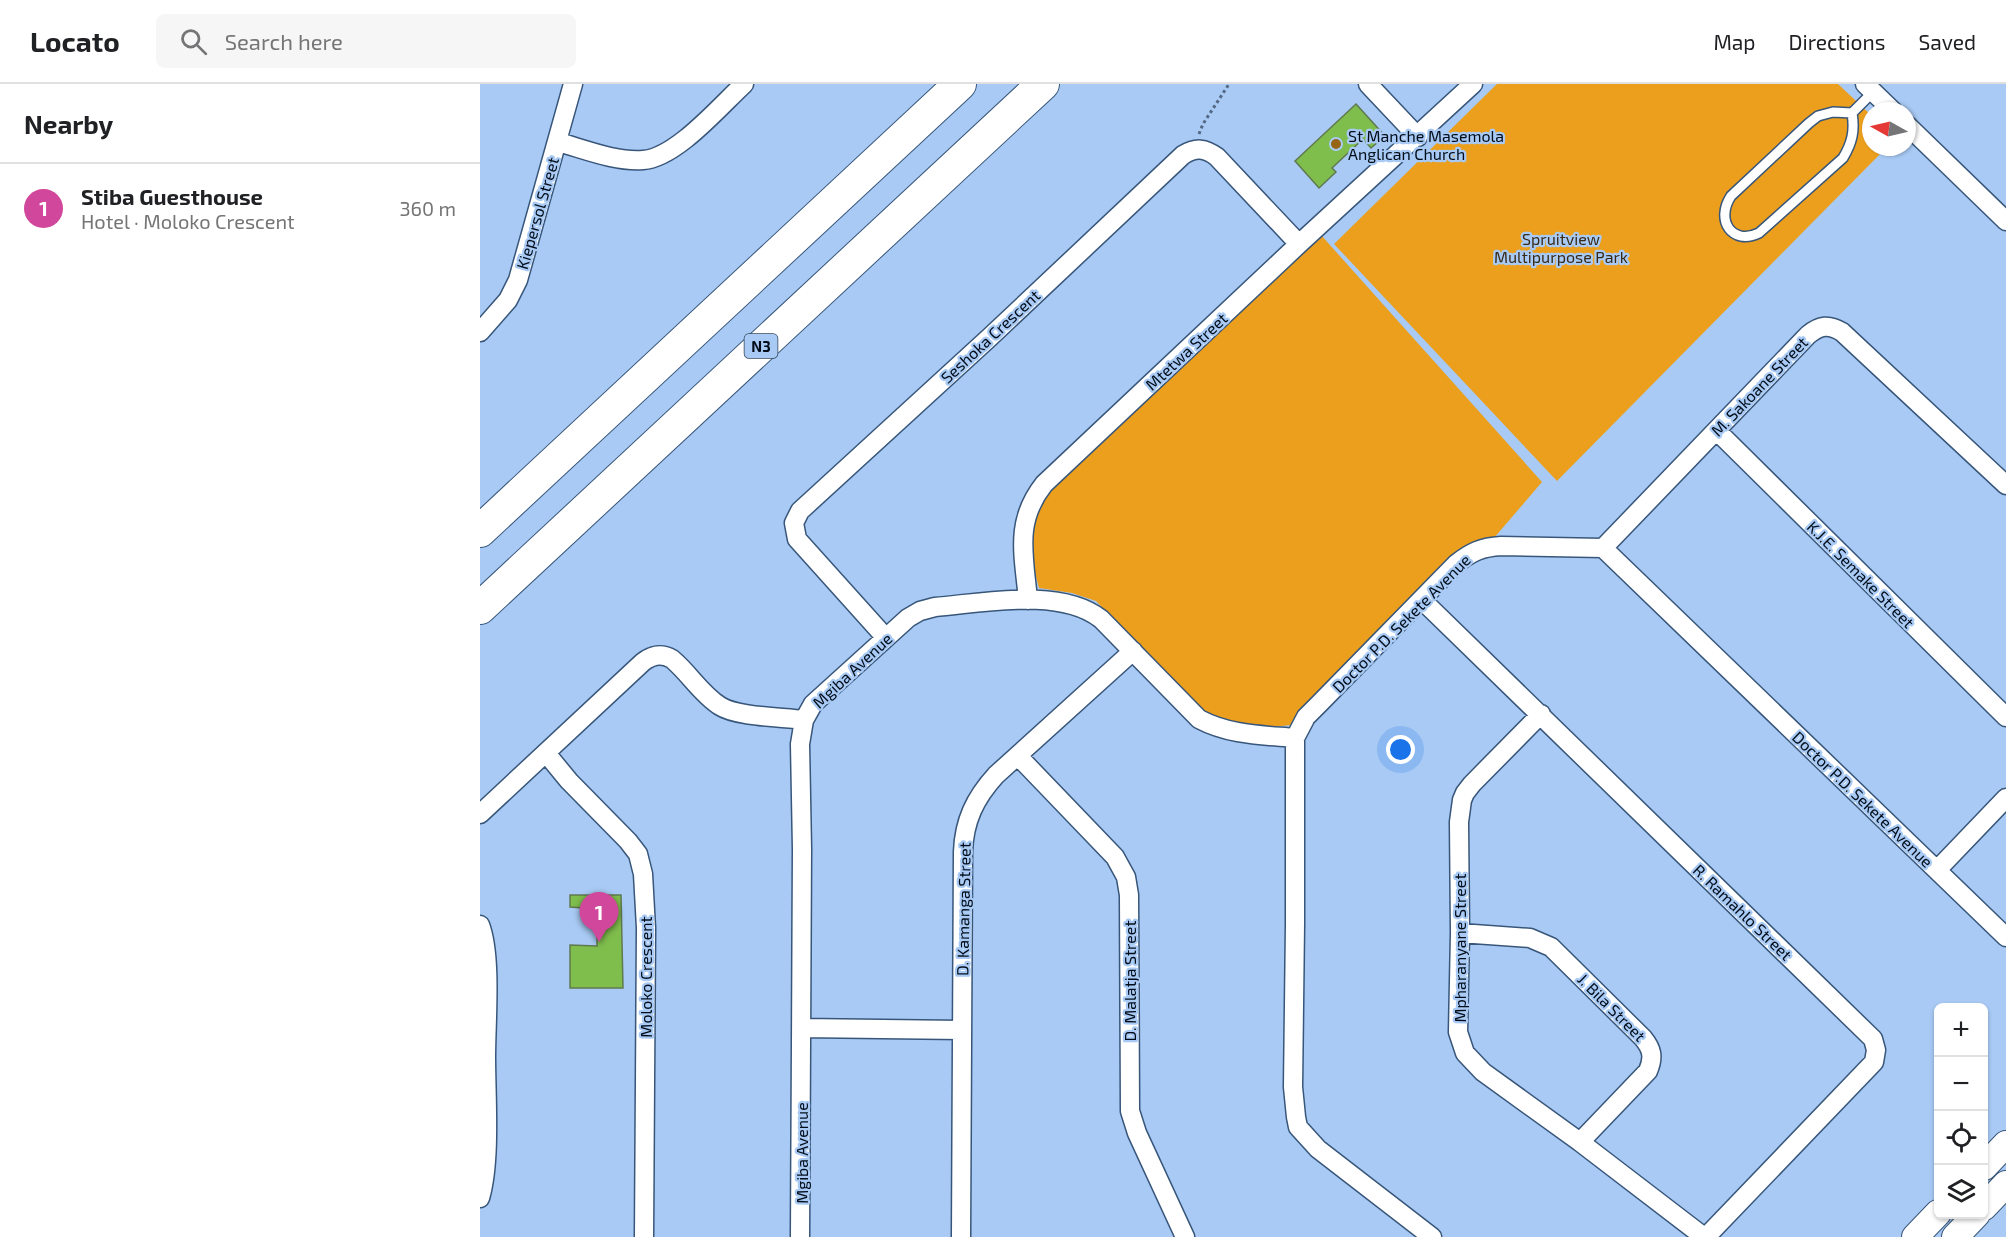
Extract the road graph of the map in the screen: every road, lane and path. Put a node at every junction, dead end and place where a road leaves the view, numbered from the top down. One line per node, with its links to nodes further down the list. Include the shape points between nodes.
1 (573, 84): 13 (street, Kiepersol Street)
2 (744, 84): 13 (street, via 681,143 653,158 616,157)
3 (960, 84): 20 (highway)
4 (1043, 84): 24 (highway, N3)
5 (1229, 84): 14 (path, via 1203,124 1198,139)
6 (1368, 84): 12 (street)
7 (1473, 84): 12 (street, Mtetwa Street)
8 (1869, 88): 9 (street); 10 (lane)
9 (1884, 102)
10 (1852, 113): 10 (lane, via 1818,116 1743,184 1724,211 1732,232 1746,237 1759,233 1837,164 1850,146 1854,132)
11 (1916, 133): 15 (street)
12 (1418, 136): 16 (street, Mtetwa Street)
13 (558, 142): 17 (street, Kiepersol Street, via 518,280 501,310)
14 (1201, 148): 16 (street, via 1217,157); 25 (street, Seshoka Crescent, via 1183,155 797,514 797,539)
15 (2004, 214)
16 (1299, 244): 22 (street, Mtetwa Street, via 1044,484 1028,508 1023,536)
17 (480, 332)
18 (1717, 431): 19 (street, M. Sakoane Street, via 1808,335 1816,328 1833,326); 21 (street, M. Sakoane Street); 28 (street, K.J.E. Semake Street)
19 (2006, 485)
20 (480, 531)
21 (1603, 548): 23 (street, Doctor P.D. Sekete Avenue, via 1486,547 1456,564); 35 (street, Doctor P.D. Sekete Avenue)
22 (1028, 600): 25 (street, Mgiba Avenue, via 928,609 908,618); 26 (street, Mgiba Avenue, via 1063,602 1092,611)
23 (1422, 600): 27 (street, R. Ramahlo Street); 30 (street, Doctor P.D. Sekete Avenue, via 1306,717)
24 (480, 608)
25 (886, 638): 29 (street, Mgiba Avenue, via 813,704)
26 (1133, 651): 30 (street, Mgiba Avenue, via 1199,719 1231,732); 32 (street, D. Kamanga Street)
27 (1541, 714): 37 (street, Mpharanyane Street, via 1472,784 1462,800); 55 (street, R. Ramahlo Street, via 1869,1034 1875,1045 1874,1062)
28 (2006, 717)
29 (804, 720): 31 (street, via 724,708 672,659 655,656 643,662); 39 (street, Mgiba Avenue, via 800,761)
30 (1295, 738): 54 (street, via 1293,1087 1298,1127 1318,1149)
31 (546, 753): 34 (street); 50 (street, Moloko Crescent, via 628,841 638,854 643,874)
32 (1018, 756): 40 (street, D. Kamanga Street, via 986,787 972,808 964,834); 53 (street, D. Malatja Street, via 1115,857 1126,877 1130,895 1130,1111)
33 (2006, 798): 35 (street)
34 (480, 814)
35 (1937, 870): 38 (street, Doctor P.D. Sekete Avenue)
36 (480, 925): 41 (street, via 486,952)
37 (1460, 933): 42 (street, Mpharanyane Street, via 1458,1032 1465,1053 1483,1072); 42 (street, J. Bila Street, via 1530,938 1551,947 1650,1047 1652,1063 1648,1071)
38 (2006, 937)
39 (802, 1028): 40 (street); 51 (street, Mgiba Avenue)
40 (962, 1030): 52 (street, D. Kamanga Street)
41 (483, 1082): 46 (street, via 484,1177)
42 (1580, 1142): 55 (street, Mpharanyane Street)
43 (2006, 1144): 44 (street)
44 (1985, 1165)
45 (2006, 1184): 47 (street)
46 (480, 1198)
47 (1988, 1203)
48 (1934, 1217): 56 (street)
49 (1973, 1219): 57 (street)
50 (644, 1237)
51 (800, 1237)
52 (961, 1237)
53 (1185, 1237)
54 (1432, 1237)
55 (1705, 1237)
56 (1915, 1237)
57 (1955, 1237)

